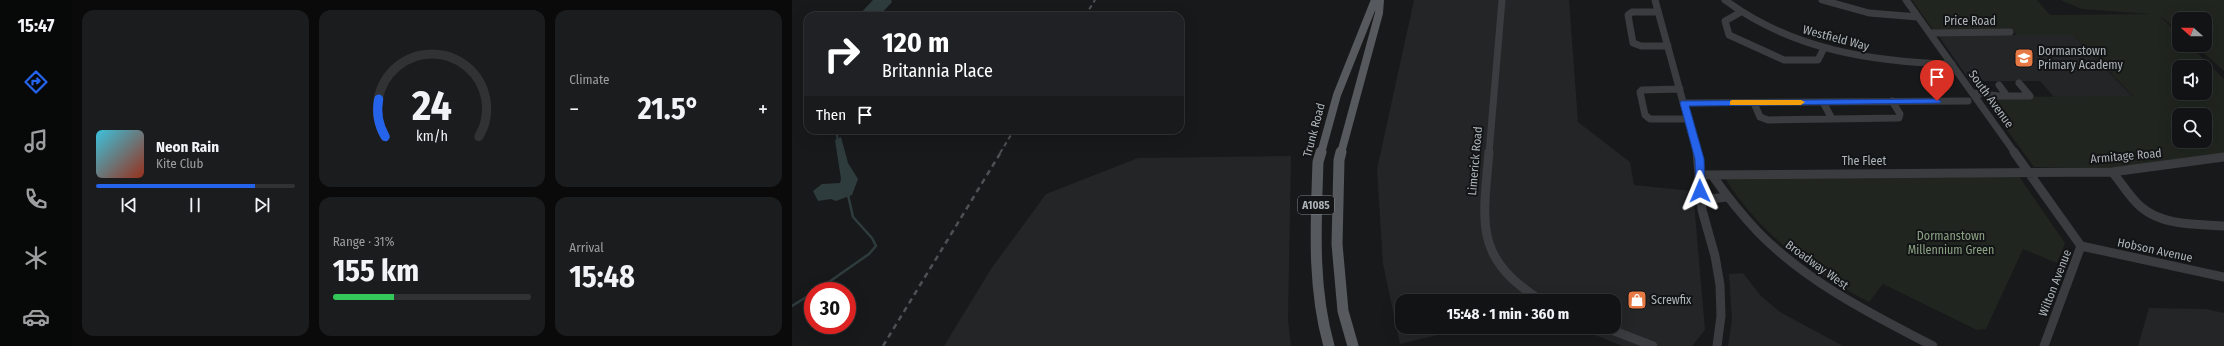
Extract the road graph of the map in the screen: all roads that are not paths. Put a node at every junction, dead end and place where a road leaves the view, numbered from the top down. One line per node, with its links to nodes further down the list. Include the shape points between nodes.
1 (1375, 0): 41 (main road, Trunk Road / A1085, via 1337,96 1318,162 1315,249 1323,325)
2 (1380, 0): 42 (main road, A1085, via 1379,13 1339,160 1337,244 1343,311)
3 (1502, 0): 39 (street, Limerick Road, via 1485,231 1490,248 1500,265)
4 (1654, 0): 8 (street)
5 (1725, 0): 9 (street, Westfield Way)
6 (1822, 0): 10 (street, via 1863,12)
7 (1906, 0): 10 (street, South Avenue)
8 (1658, 12): 13 (street); 13 (street, via 1632,12 1628,15 1633,43 1641,46)
9 (1741, 12): 14 (street, Westfield Way, via 1779,32); 14 (street, via 1725,21 1729,35 1780,59 1818,60)
10 (1918, 17): 12 (street, South Avenue)
11 (2010, 32): 12 (street, Price Road)
12 (1930, 33): 15 (street, South Avenue)
13 (1668, 46): 18 (street)
14 (1824, 48): 15 (street, Westfield Way, via 1882,60)
15 (1952, 64): 19 (street, South Avenue)
16 (2019, 83): 20 (street, via 2030,96)
17 (1999, 85): 20 (street)
18 (1680, 89): 24 (street); 26 (street, via 1642,90 1640,92 1645,115 1650,119)
19 (1973, 93): 20 (street); 30 (street, South Avenue)
20 (2007, 96)
21 (1892, 101): 22 (street); 23 (street); 27 (street, via 1900,114 1899,118)
22 (1968, 101)
23 (1823, 102): 25 (street); 27 (street)
24 (1684, 103): 25 (street); 26 (street)
25 (1754, 103): 27 (street, via 1760,117 1765,120)
26 (1689, 119): 32 (street, via 1699,159)
27 (1832, 119)
28 (2220, 158): 29 (street); 31 (street, Armitage Road)
29 (2224, 165)
30 (2029, 172): 31 (street, Armitage Road); 33 (street, The Fleet); 37 (street, Wilton Avenue)
31 (2112, 172): 36 (street, via 2140,206 2152,213 2171,220)
32 (1700, 175): 33 (street, The Fleet); 35 (street)
33 (1712, 175): 34 (street, Broadway West)
34 (1727, 197): 35 (street); 45 (street, Broadway West, via 1773,248 1810,278 1851,304)
35 (1701, 200): 44 (street, via 1720,285 1721,316)
36 (2224, 226)
37 (2081, 246): 38 (street, Hobson Avenue); 46 (street, Wilton Avenue)
38 (2224, 277)
39 (1531, 294)
40 (1621, 334): 43 (street)
41 (1329, 346)
42 (1353, 346)
43 (1653, 346)
44 (1717, 346)
45 (1932, 346)
46 (2044, 346)

